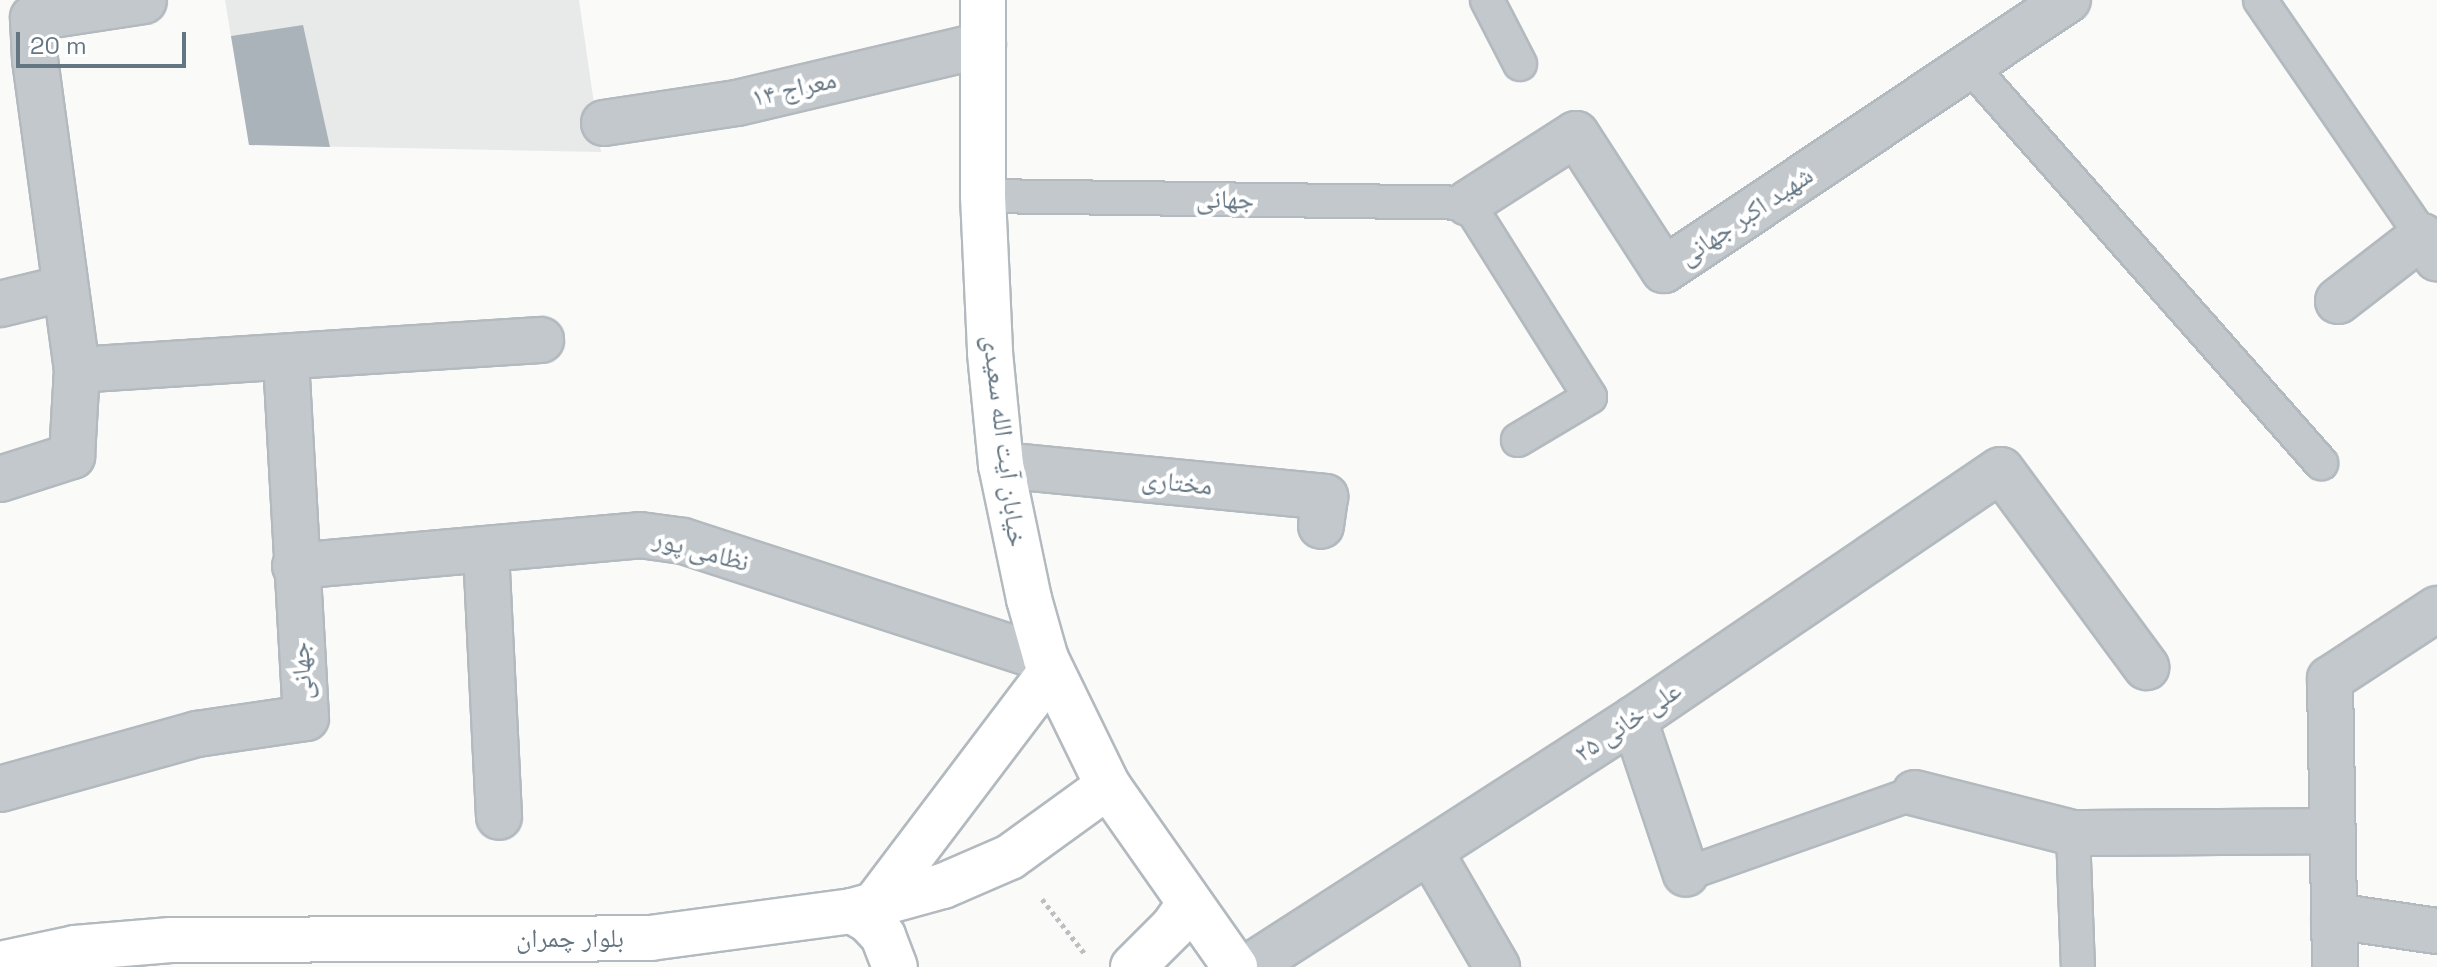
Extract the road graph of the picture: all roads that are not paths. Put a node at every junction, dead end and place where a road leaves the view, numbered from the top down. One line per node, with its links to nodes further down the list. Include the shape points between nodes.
1 (983, 0): 6 (main road, خیابان آیت الله سعیدی)
2 (1487, 0): 8 (lane)
3 (2068, 0): 9 (street, شهید اکبر جهانی)
4 (2260, 0): 13 (lane)
5 (144, 1): 7 (street, via 33,18)
6 (983, 45): 10 (street, معراج ۱۴, via 737,103); 11 (main road, خیابان آیت الله سعیدی)
7 (18, 63): 14 (street)
8 (1520, 64)
9 (1971, 67): 12 (street, شهید اکبر جهانی, via 1664,270 1576,134); 21 (lane)
10 (604, 123)
11 (983, 196): 12 (lane, جهانی); 22 (main road, خیابان آیت الله سعیدی)
12 (1468, 203): 20 (lane, via 1590,397)
13 (2429, 247): 15 (street)
14 (65, 288): 16 (street); 19 (street)
15 (2338, 301)
16 (0, 304)
17 (541, 340): 18 (street)
18 (286, 358): 19 (street); 26 (street, جهانی)
19 (77, 370): 23 (street, via 72,456)
20 (1518, 440)
21 (2321, 463)
22 (1001, 465): 24 (street, مختاری, via 1325,497); 28 (main road, خیابان آیت الله سعیدی, via 1014,540)
23 (0, 479)
24 (1321, 526)
25 (486, 551): 26 (street, نظامی پور); 28 (street, نظامی پور, via 640,535 683,541); 34 (street)
26 (295, 566): 32 (street, جهانی, via 306,718 197,734)
27 (2437, 609): 35 (street, via 2330,679)
28 (1048, 665): 31 (main road, خیابان آیت الله سعیدی); 40 (main road)
29 (2146, 667): 30 (street, علی خانی ۲۵, via 2001,470)
30 (1634, 719): 37 (street, علی خانی ۲۵); 38 (street)
31 (1108, 786): 39 (main road, خیابان آیت الله سعیدی); 40 (main road, بلوار چمران, via 1010,857 943,886)
32 (0, 789)
33 (1915, 793): 36 (street); 38 (lane)
34 (499, 817)
35 (2333, 831): 36 (street); 41 (street)
36 (2073, 833): 49 (lane)
37 (1431, 853): 47 (street, علی خانی ۲۵); 48 (street)
38 (1686, 874)
39 (1190, 903): 45 (main road); 46 (main road, خیابان آیت الله سعیدی)
40 (863, 908): 43 (main road, بلوار چمران, via 650,938 171,940 75,948); 44 (main road, via 883,936)
41 (2334, 916): 42 (street); 50 (street)
42 (2437, 931)
43 (0, 964)
44 (895, 967)
45 (1133, 967)
46 (1235, 967)
47 (1249, 967)
48 (1497, 967)
49 (2078, 967)
50 (2335, 967)

